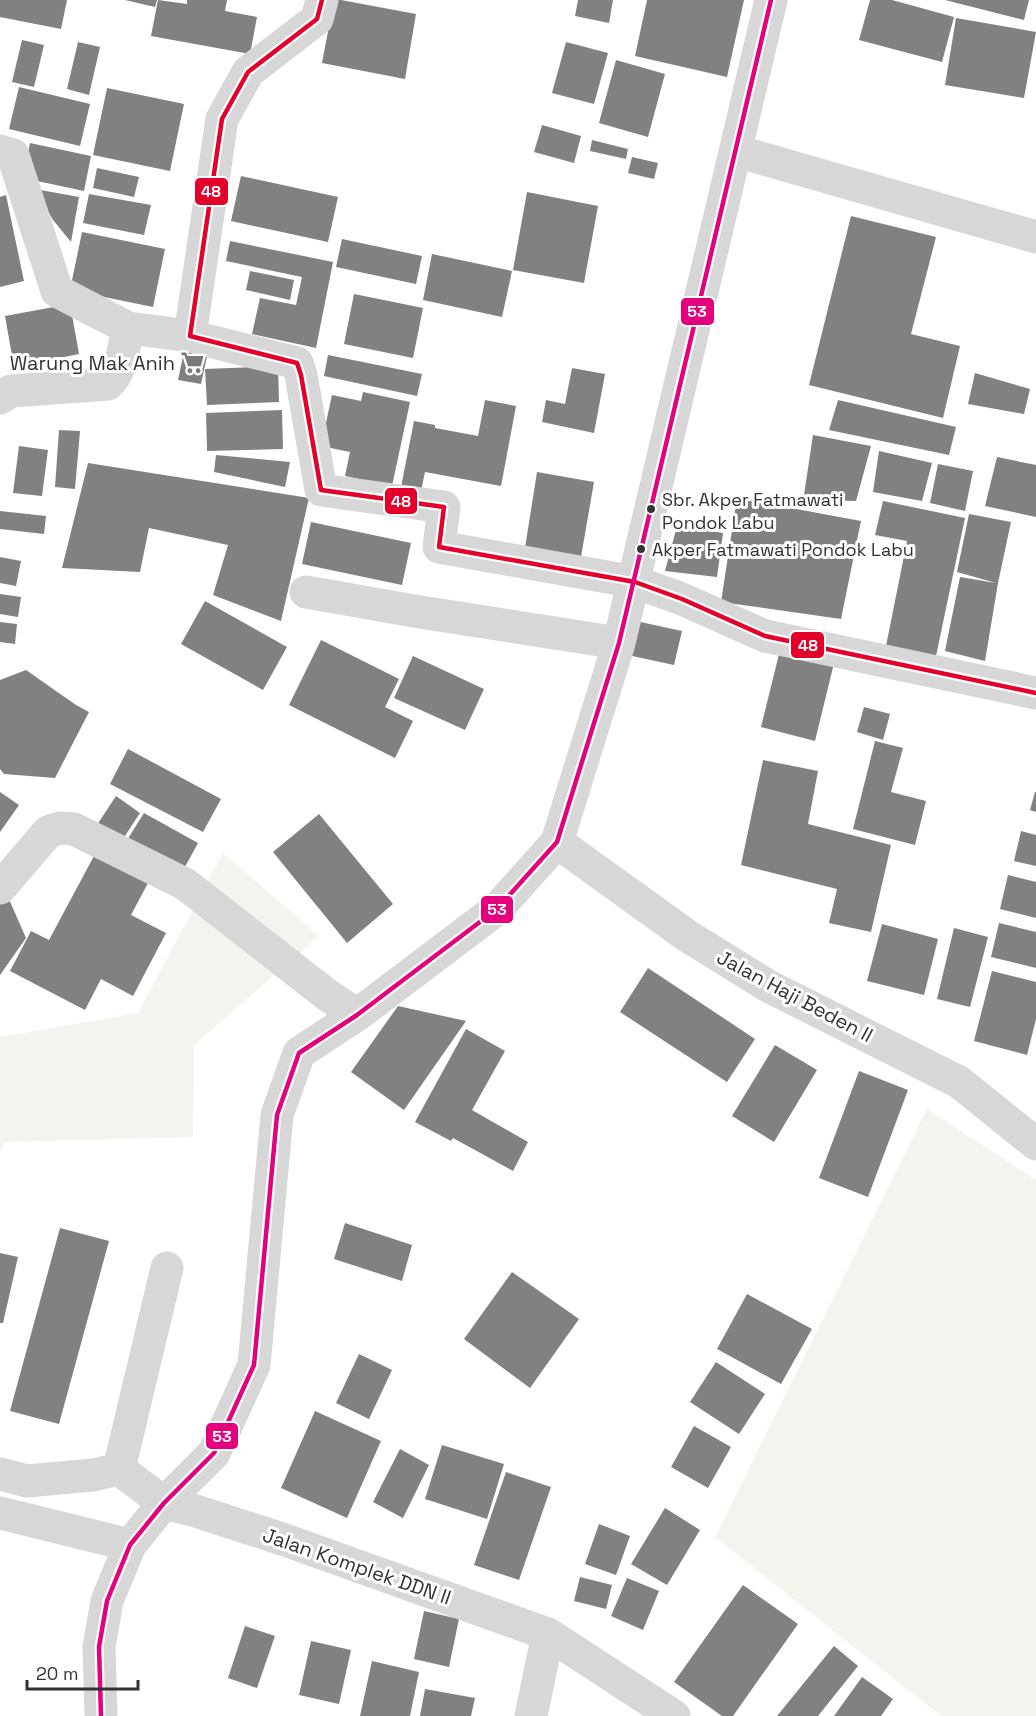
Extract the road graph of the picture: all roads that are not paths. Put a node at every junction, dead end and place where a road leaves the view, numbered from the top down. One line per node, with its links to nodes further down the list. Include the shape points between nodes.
1 (322, 0): 7 (street, via 316,19 248,72 222,119)
2 (771, 0): 4 (street)
3 (0, 151): 6 (street, via 13,155 57,291)
4 (736, 151): 5 (street); 9 (street)
5 (1036, 237)
6 (128, 328): 7 (street); 8 (street, via 119,365 108,384 11,391)
7 (190, 336): 9 (street, via 297,363 321,490 444,507 439,547)
8 (0, 398)
9 (635, 582): 11 (street); 12 (street, via 765,636)
10 (306, 592): 11 (street)
11 (619, 643): 13 (street)
12 (1036, 693)
13 (557, 842): 15 (street, via 497,909); 16 (street, Jalan Haji Beden II, via 686,935 768,986 959,1082)
14 (0, 888): 15 (street, via 48,832 74,829 185,884)
15 (357, 1014): 20 (street, via 299,1053 277,1115 254,1365 214,1453)
16 (1036, 1144)
17 (168, 1268): 18 (street)
18 (119, 1469): 19 (street, via 27,1481); 20 (street)
19 (0, 1474)
20 (164, 1503): 22 (street); 23 (street, Jalan Komplek DDN II, via 285,1540)
21 (0, 1513): 22 (street)
22 (130, 1545): 24 (street, via 106,1601 99,1647)
23 (548, 1634): 25 (street); 26 (street, Jalan Komplek DDN II)
24 (101, 1716)
25 (531, 1716)
26 (674, 1716)

